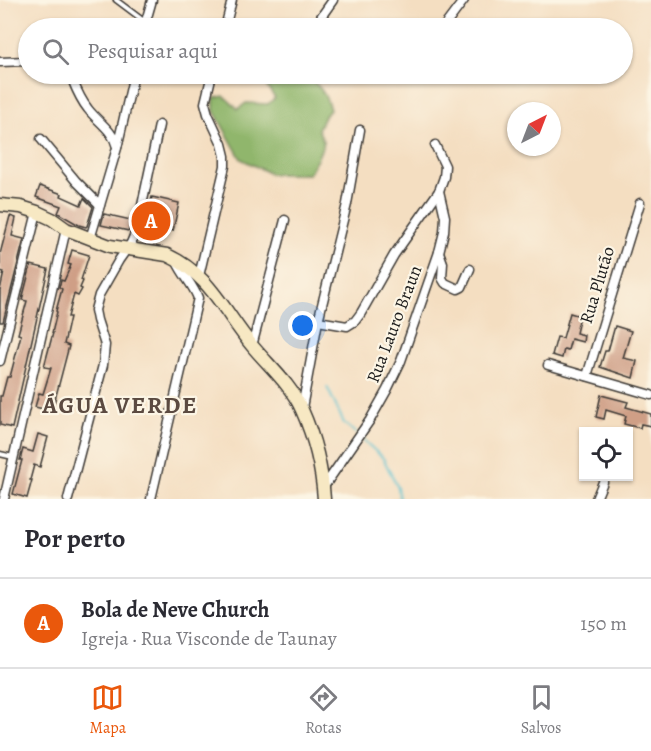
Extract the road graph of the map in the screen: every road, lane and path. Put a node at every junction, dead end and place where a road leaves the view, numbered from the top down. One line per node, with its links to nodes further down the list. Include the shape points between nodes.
1 (116, 0): 6 (lane)
2 (152, 0): 7 (street)
3 (232, 0): 8 (street)
4 (333, 0): 9 (street)
5 (464, 0): 10 (street)
6 (137, 18)
7 (147, 18)
8 (228, 18)
9 (321, 18)
10 (450, 18)
11 (0, 62): 12 (street)
12 (18, 62)
13 (75, 84): 20 (street, via 82,100 114,138)
14 (132, 84): 20 (street)
15 (210, 84): 33 (street, via 205,103 222,144 225,166)
16 (159, 125): 29 (street, via 137,229)
17 (360, 130): 34 (street, via 347,204)
18 (41, 139): 24 (street)
19 (435, 145): 21 (street, via 445,166)
20 (117, 148): 24 (street)
21 (439, 191): 30 (street, Rua Lauro Braun, via 446,217); 34 (street, via 394,255 355,321 347,326)
22 (640, 203): 38 (street, Rua Plutão)
23 (0, 205): 25 (main road)
24 (100, 205): 28 (street)
25 (37, 212): 27 (main road); 36 (street)
26 (285, 220): 35 (street)
27 (66, 229): 28 (main road); 42 (street)
28 (90, 238): 29 (main road)
29 (127, 250): 31 (main road); 46 (street, via 99,295 95,310 105,345 103,365)
30 (439, 252): 32 (street, via 445,283 462,287); 44 (street, Rua Lauro Braun, via 401,361)
31 (175, 259): 33 (main road); 47 (street, via 198,298)
32 (470, 269)
33 (199, 276): 35 (main road)
34 (318, 321): 40 (street)
35 (252, 346): 40 (main road)
36 (0, 361)
37 (548, 365): 38 (street)
38 (587, 376): 39 (street)
39 (651, 395)
40 (302, 409): 44 (main road)
41 (0, 454): 42 (lane)
42 (14, 457): 45 (street)
43 (603, 482): 48 (street)
44 (324, 494)
45 (4, 499)
46 (68, 499)
47 (151, 499)
48 (596, 499)

